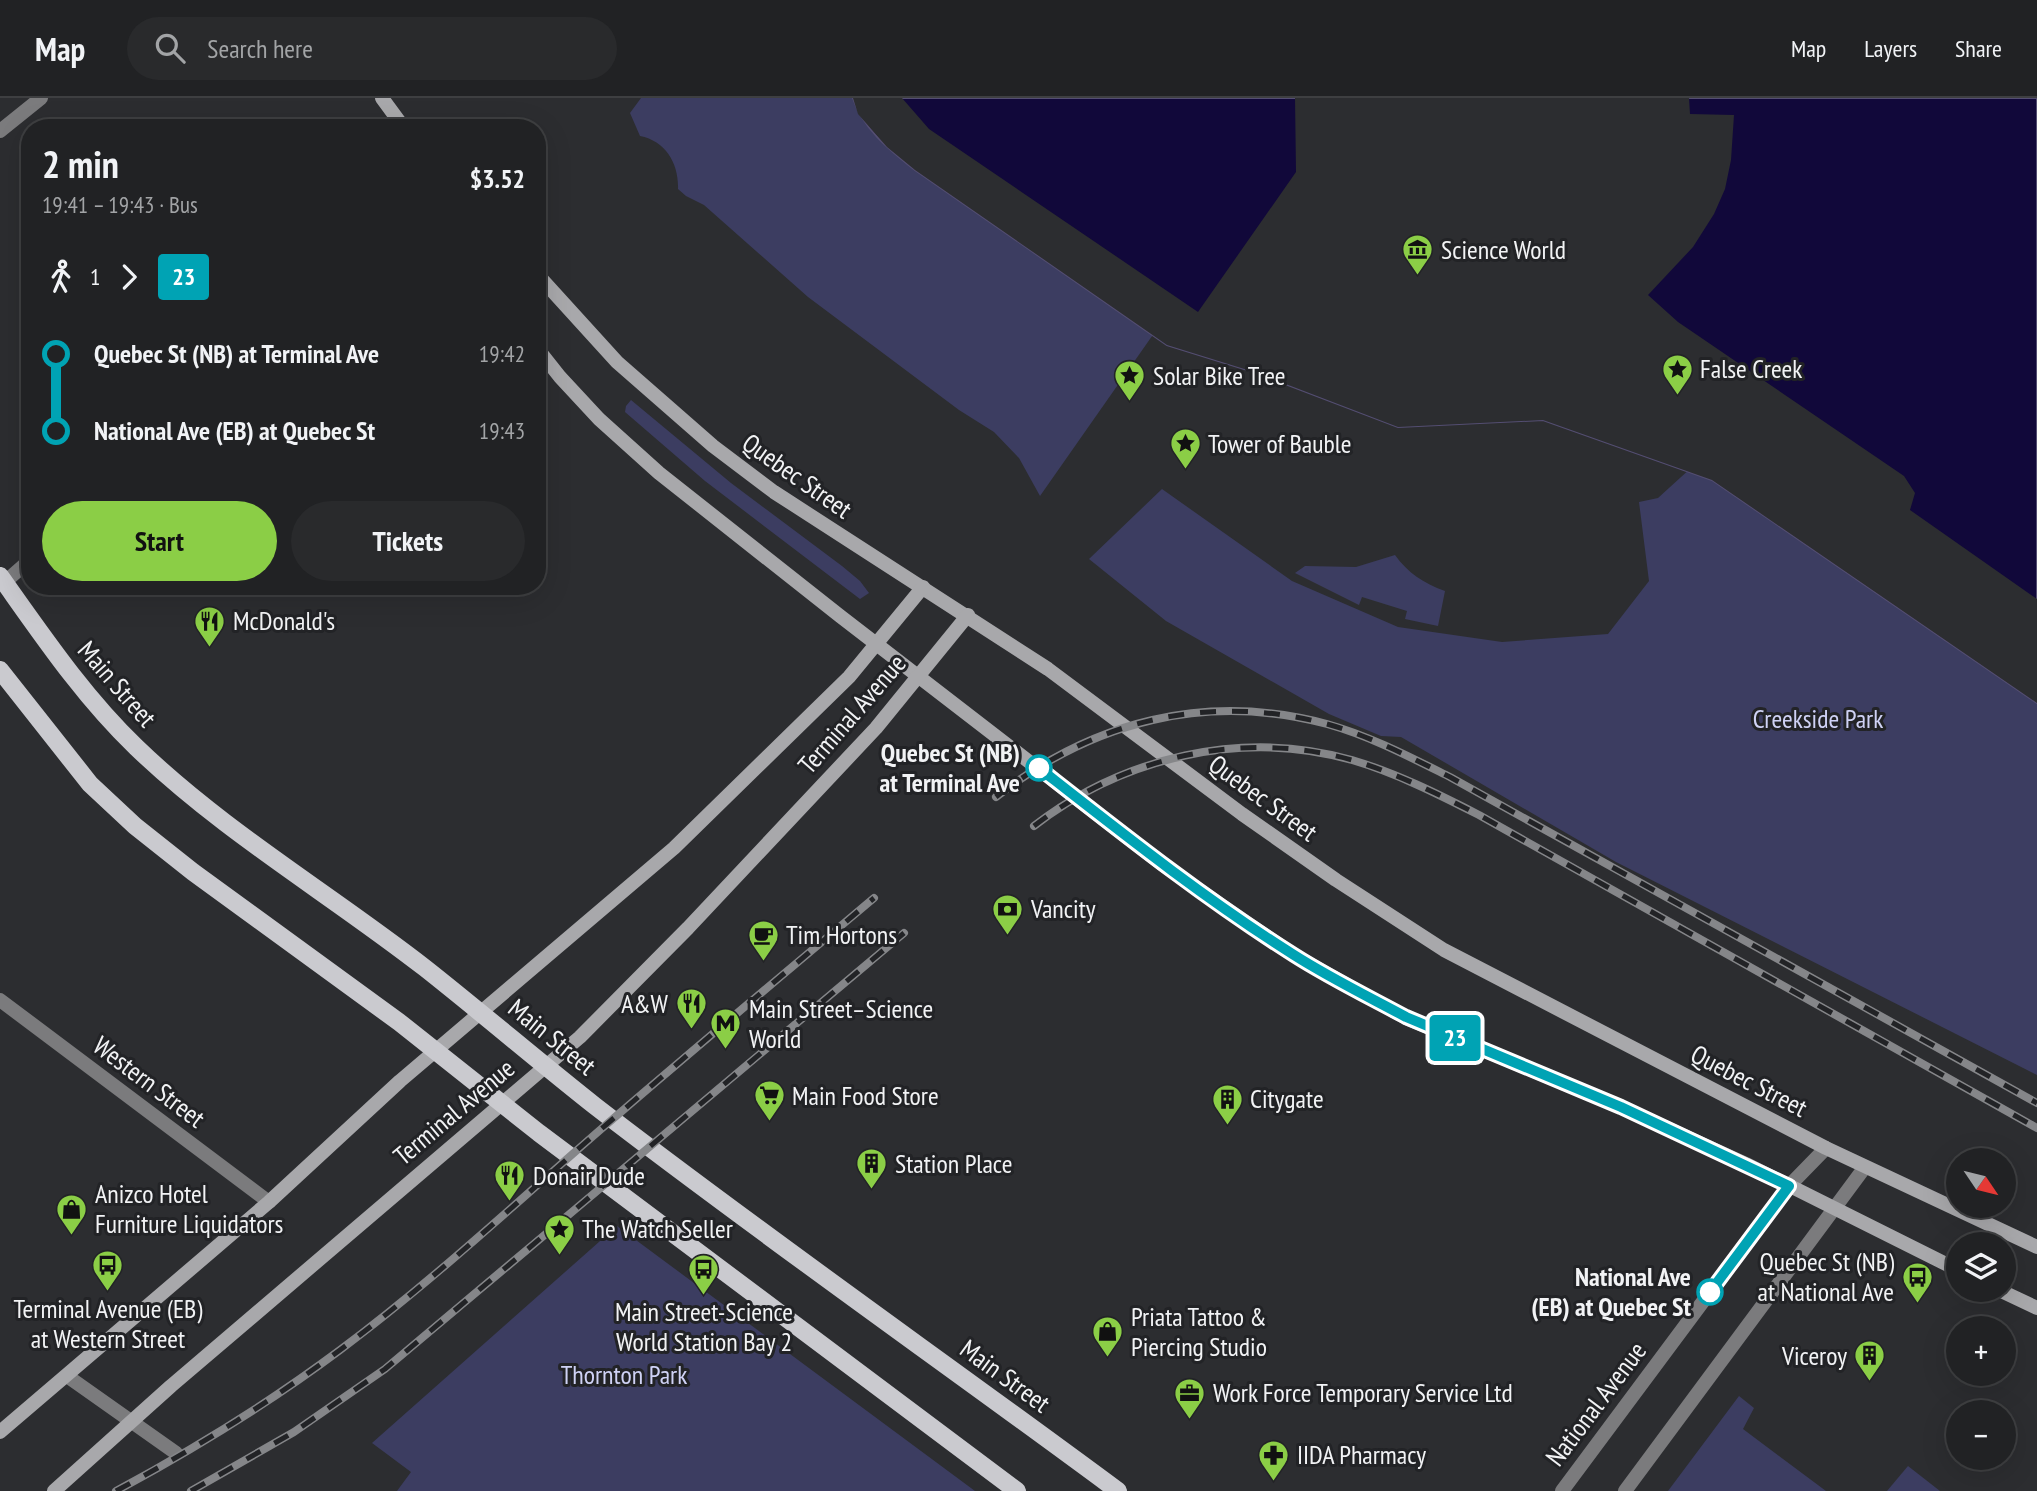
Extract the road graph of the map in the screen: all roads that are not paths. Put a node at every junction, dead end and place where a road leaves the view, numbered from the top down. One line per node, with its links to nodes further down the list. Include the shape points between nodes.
1 (41, 98): 4 (street)
2 (382, 98): 3 (main road)
3 (397, 119)
4 (0, 131)
5 (546, 284): 9 (main road, Quebec Street, via 617,362 713,446 774,492)
6 (546, 359): 11 (main road, via 599,419 659,473)
7 (21, 566): 8 (street)
8 (2, 579): 15 (main road, Main Street, via 80,685 145,755 214,814)
9 (923, 587): 10 (main road, Quebec Street); 11 (main road, Terminal Avenue)
10 (968, 615): 13 (main road, Terminal Avenue); 19 (main road, Quebec Street, via 1325,873 1444,950)
11 (877, 644): 13 (main road); 15 (main road, Terminal Avenue, via 674,848)
12 (0, 670): 16 (main road, via 82,774 135,827)
13 (919, 676): 17 (main road, Terminal Avenue, via 688,928); 21 (main road, via 1163,865 1294,955 1406,1017 1621,1107)
14 (0, 1000): 22 (street, Western Street)
15 (481, 1013): 16 (main road, Terminal Avenue); 17 (main road, Main Street)
16 (435, 1052): 18 (main road); 22 (main road, Terminal Avenue)
17 (546, 1066): 18 (main road, Terminal Avenue); 34 (main road, Main Street, via 717,1198)
18 (502, 1104): 29 (main road, Terminal Avenue); 33 (main road)
19 (1826, 1149): 20 (main road, Quebec Street); 21 (street, National Avenue)
20 (1865, 1167): 23 (street); 24 (main road, Quebec Street)
21 (1789, 1186): 23 (main road); 35 (street, National Avenue)
22 (269, 1202): 28 (main road, Terminal Avenue)
23 (1835, 1210): 25 (main road); 36 (street)
24 (2037, 1247)
25 (1946, 1264)
26 (2016, 1298): 27 (main road)
27 (2037, 1308)
28 (67, 1376): 29 (street); 30 (main road, Terminal Avenue)
29 (132, 1420): 31 (street); 32 (main road, Terminal Avenue)
30 (0, 1432)
31 (176, 1453)
32 (54, 1491)
33 (1017, 1491)
34 (1118, 1491)
35 (1562, 1491)
36 (1625, 1491)

